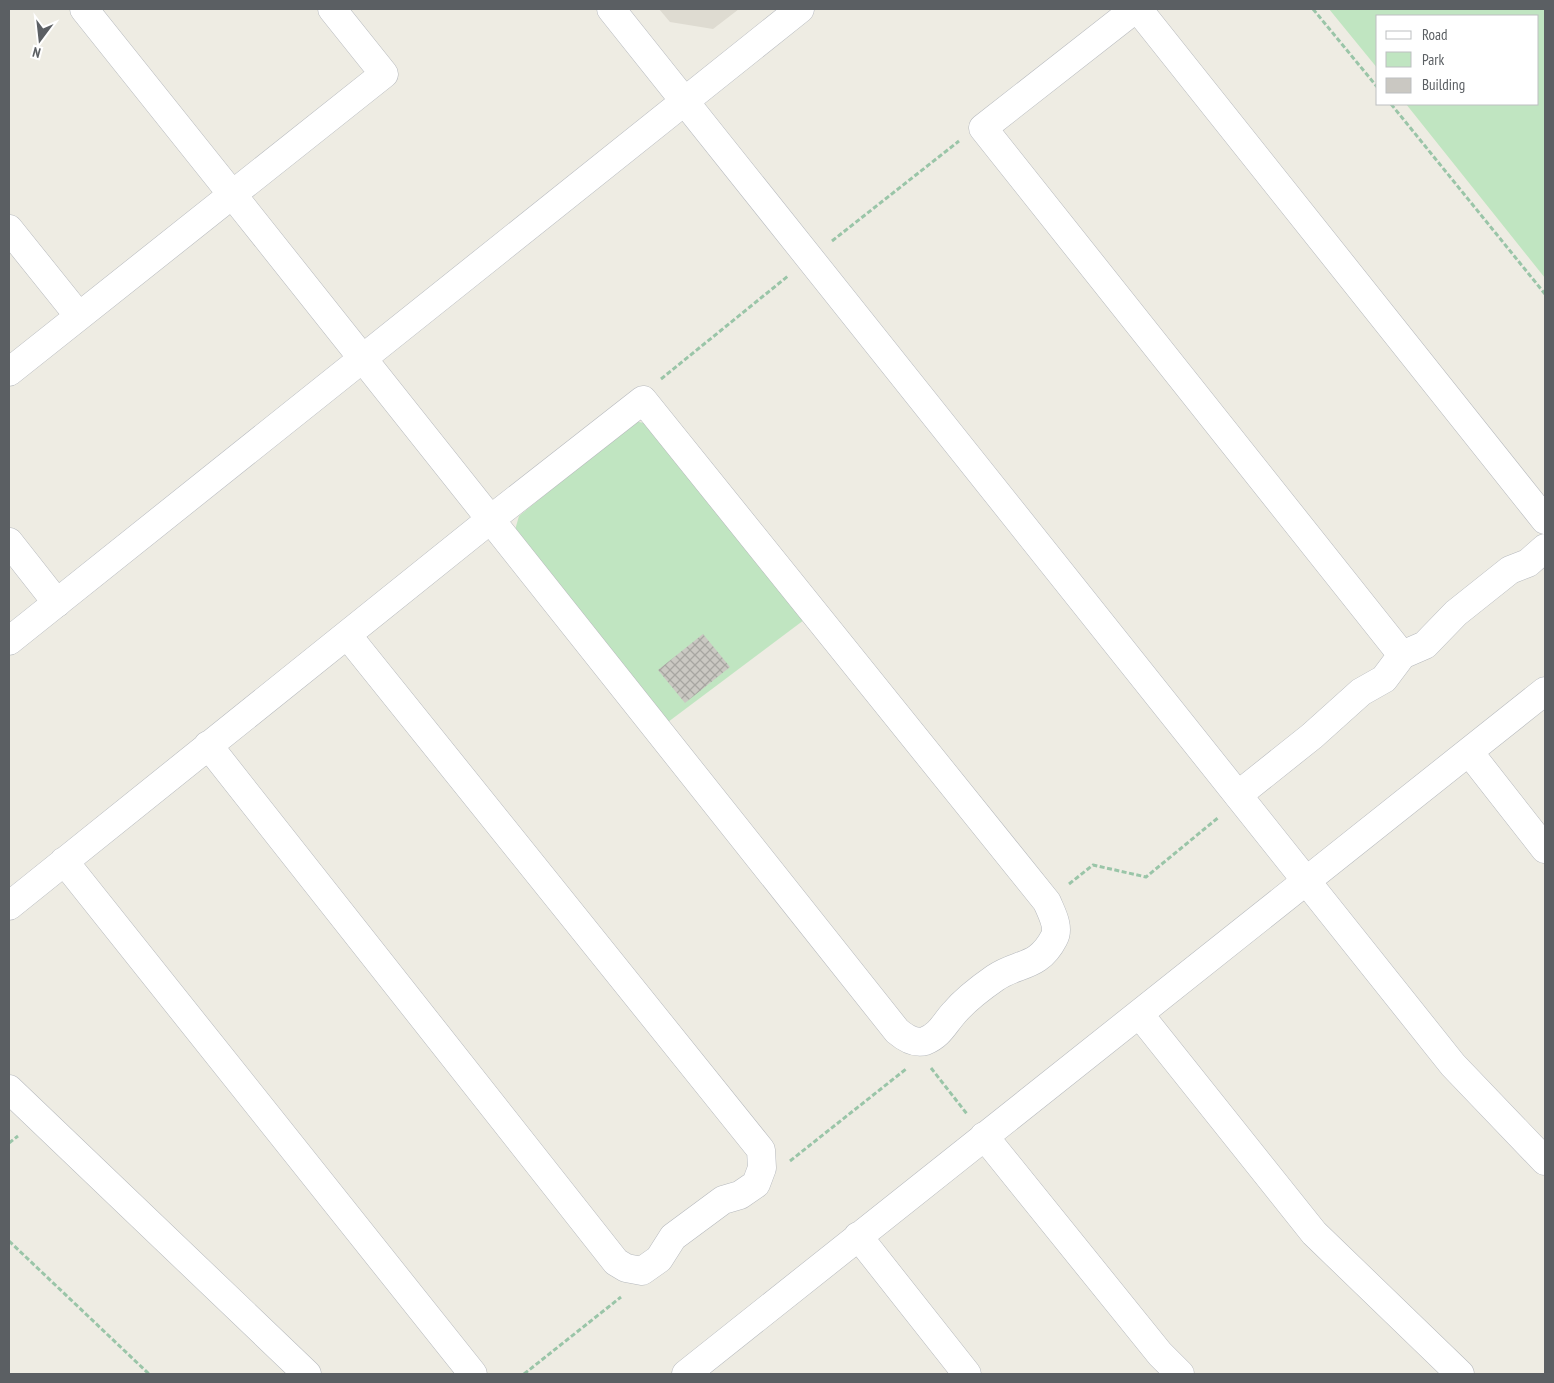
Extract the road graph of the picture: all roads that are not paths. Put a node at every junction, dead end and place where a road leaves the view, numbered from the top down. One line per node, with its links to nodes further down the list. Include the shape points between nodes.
1 (84, 9): 7 (street)
2 (332, 9): 7 (street, via 384,74)
3 (612, 9): 6 (street)
4 (800, 9): 6 (street)
5 (1136, 9): 13 (street); 19 (street, via 984,128)
6 (686, 102): 10 (street); 23 (street)
7 (232, 194): 9 (street); 10 (street)
8 (9, 229): 9 (street)
9 (78, 315): 11 (street)
10 (363, 358): 12 (street); 16 (street)
11 (9, 372)
12 (491, 519): 12 (street, via 897,1031 906,1038 922,1049 938,1035 955,1012 996,976 1027,964 1047,950 1055,936 1055,921 1047,902 643,400); 17 (street)
13 (1545, 520)
14 (9, 542): 16 (street)
15 (1545, 548): 19 (street, via 1528,563 1510,570 1456,614 1425,645)
16 (57, 603): 18 (street)
17 (348, 636): 21 (street); 21 (street, via 761,1150 762,1168 756,1184 740,1195 723,1200 673,1237 659,1259 642,1270 626,1268 616,1262)
18 (9, 641)
19 (1402, 655): 23 (street, via 1384,678 1361,692)
20 (1545, 691): 22 (street)
21 (208, 745): 25 (street)
22 (1469, 752): 24 (street); 26 (street)
23 (1238, 795): 26 (street)
24 (1545, 849)
25 (64, 861): 27 (street); 34 (street)
26 (1306, 882): 28 (street); 31 (street, via 1453,1065)
27 (9, 906)
28 (1140, 1015): 30 (street); 38 (street, via 1314,1233)
29 (9, 1089): 33 (street)
30 (984, 1136): 32 (street); 37 (street, via 1160,1354)
31 (1545, 1161)
32 (858, 1236): 35 (street); 36 (street)
33 (307, 1374)
34 (473, 1374)
35 (686, 1374)
36 (967, 1374)
37 (1180, 1374)
38 (1460, 1374)

